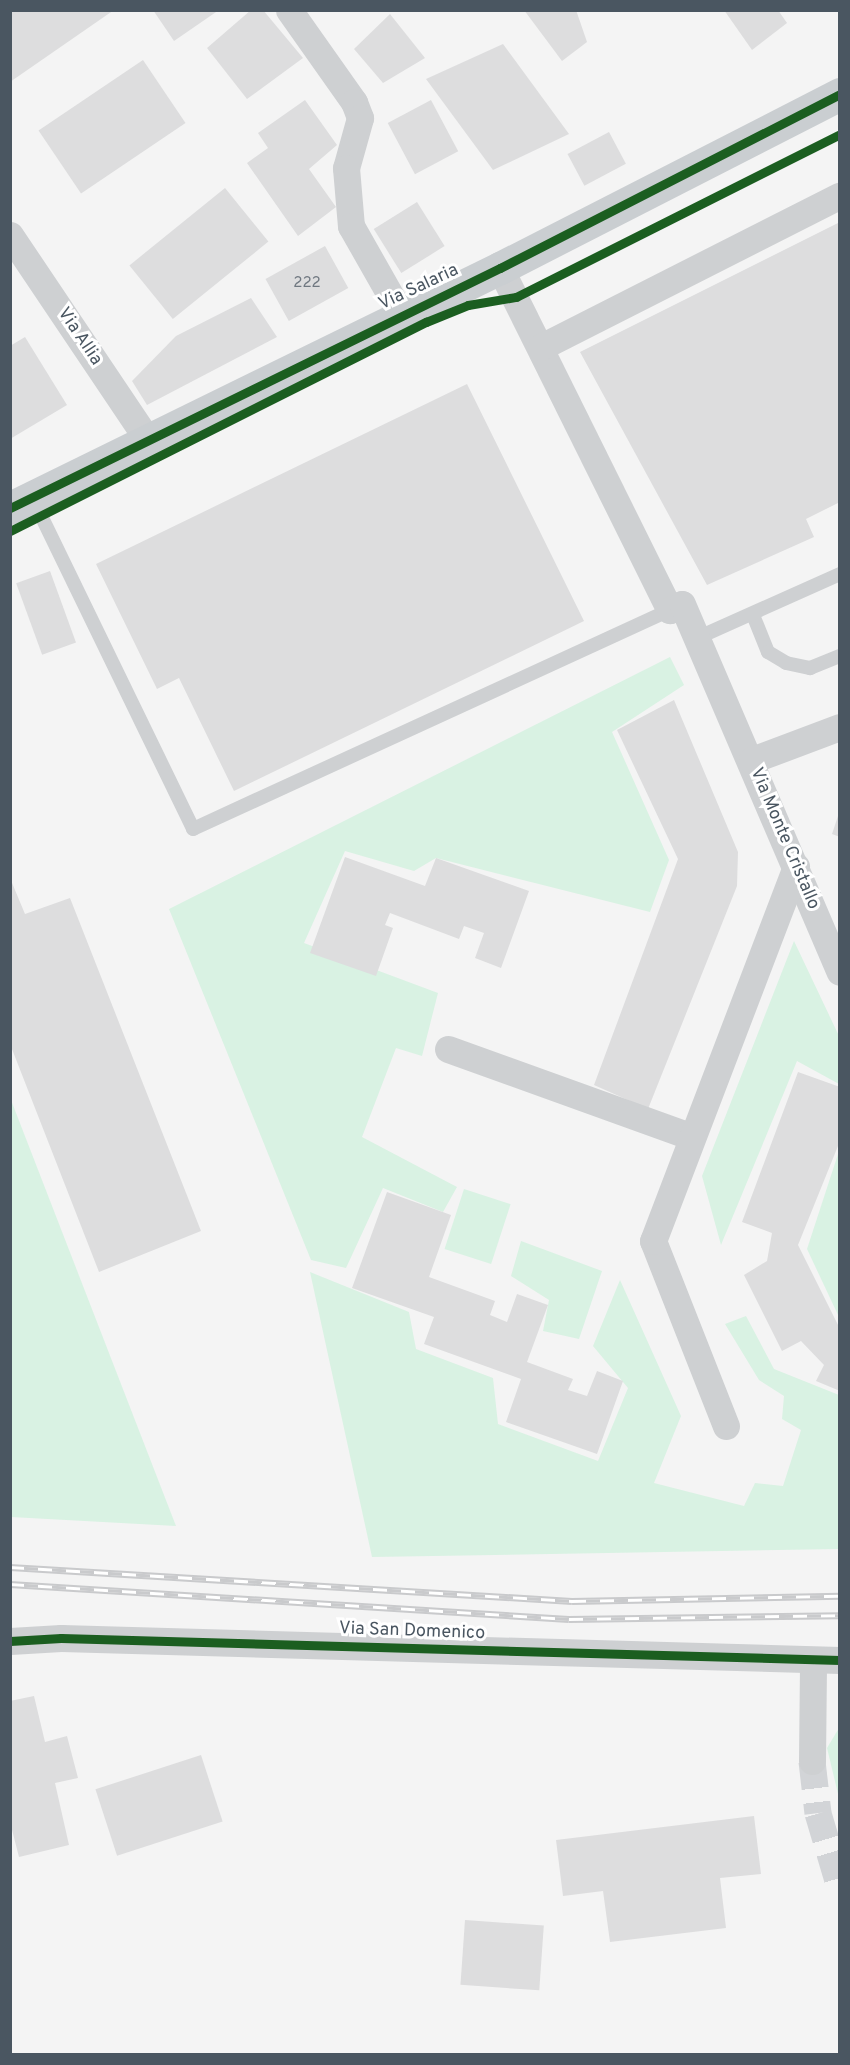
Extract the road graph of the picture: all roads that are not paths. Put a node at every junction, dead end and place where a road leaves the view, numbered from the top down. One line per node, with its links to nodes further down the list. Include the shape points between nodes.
1 (289, 10): 6 (street, via 354,102 360,118 346,168 351,226)
2 (840, 94): 5 (main road, Via Salaria)
3 (840, 195): 7 (street)
4 (10, 234): 8 (street, Via Allia)
5 (500, 268): 6 (main road, Via Salaria); 7 (street)
6 (400, 314): 8 (main road, Via Salaria)
7 (541, 347): 11 (street)
8 (148, 440): 9 (main road, Via Salaria)
9 (21, 503): 11 (lane, via 59,552 193,829)
10 (840, 574): 12 (lane)
11 (670, 610): 13 (street, via 682,604)
12 (753, 615): 13 (lane); 14 (lane, via 768,652 786,663 810,668)
13 (696, 638): 16 (street)
14 (840, 656)
15 (840, 727): 16 (street, Via Monte Cristallo)
16 (752, 760): 17 (street, Via Monte Cristallo)
17 (796, 866): 18 (street, Via Monte Cristallo); 20 (street)
18 (840, 972)
19 (448, 1050): 20 (street)
20 (692, 1137): 21 (street, via 653,1241)
21 (726, 1426)
22 (10, 1641): 24 (street, Via San Domenico, via 61,1638)
23 (840, 1660): 24 (street, Via San Domenico)
24 (813, 1661): 25 (street)
25 (812, 1761)

